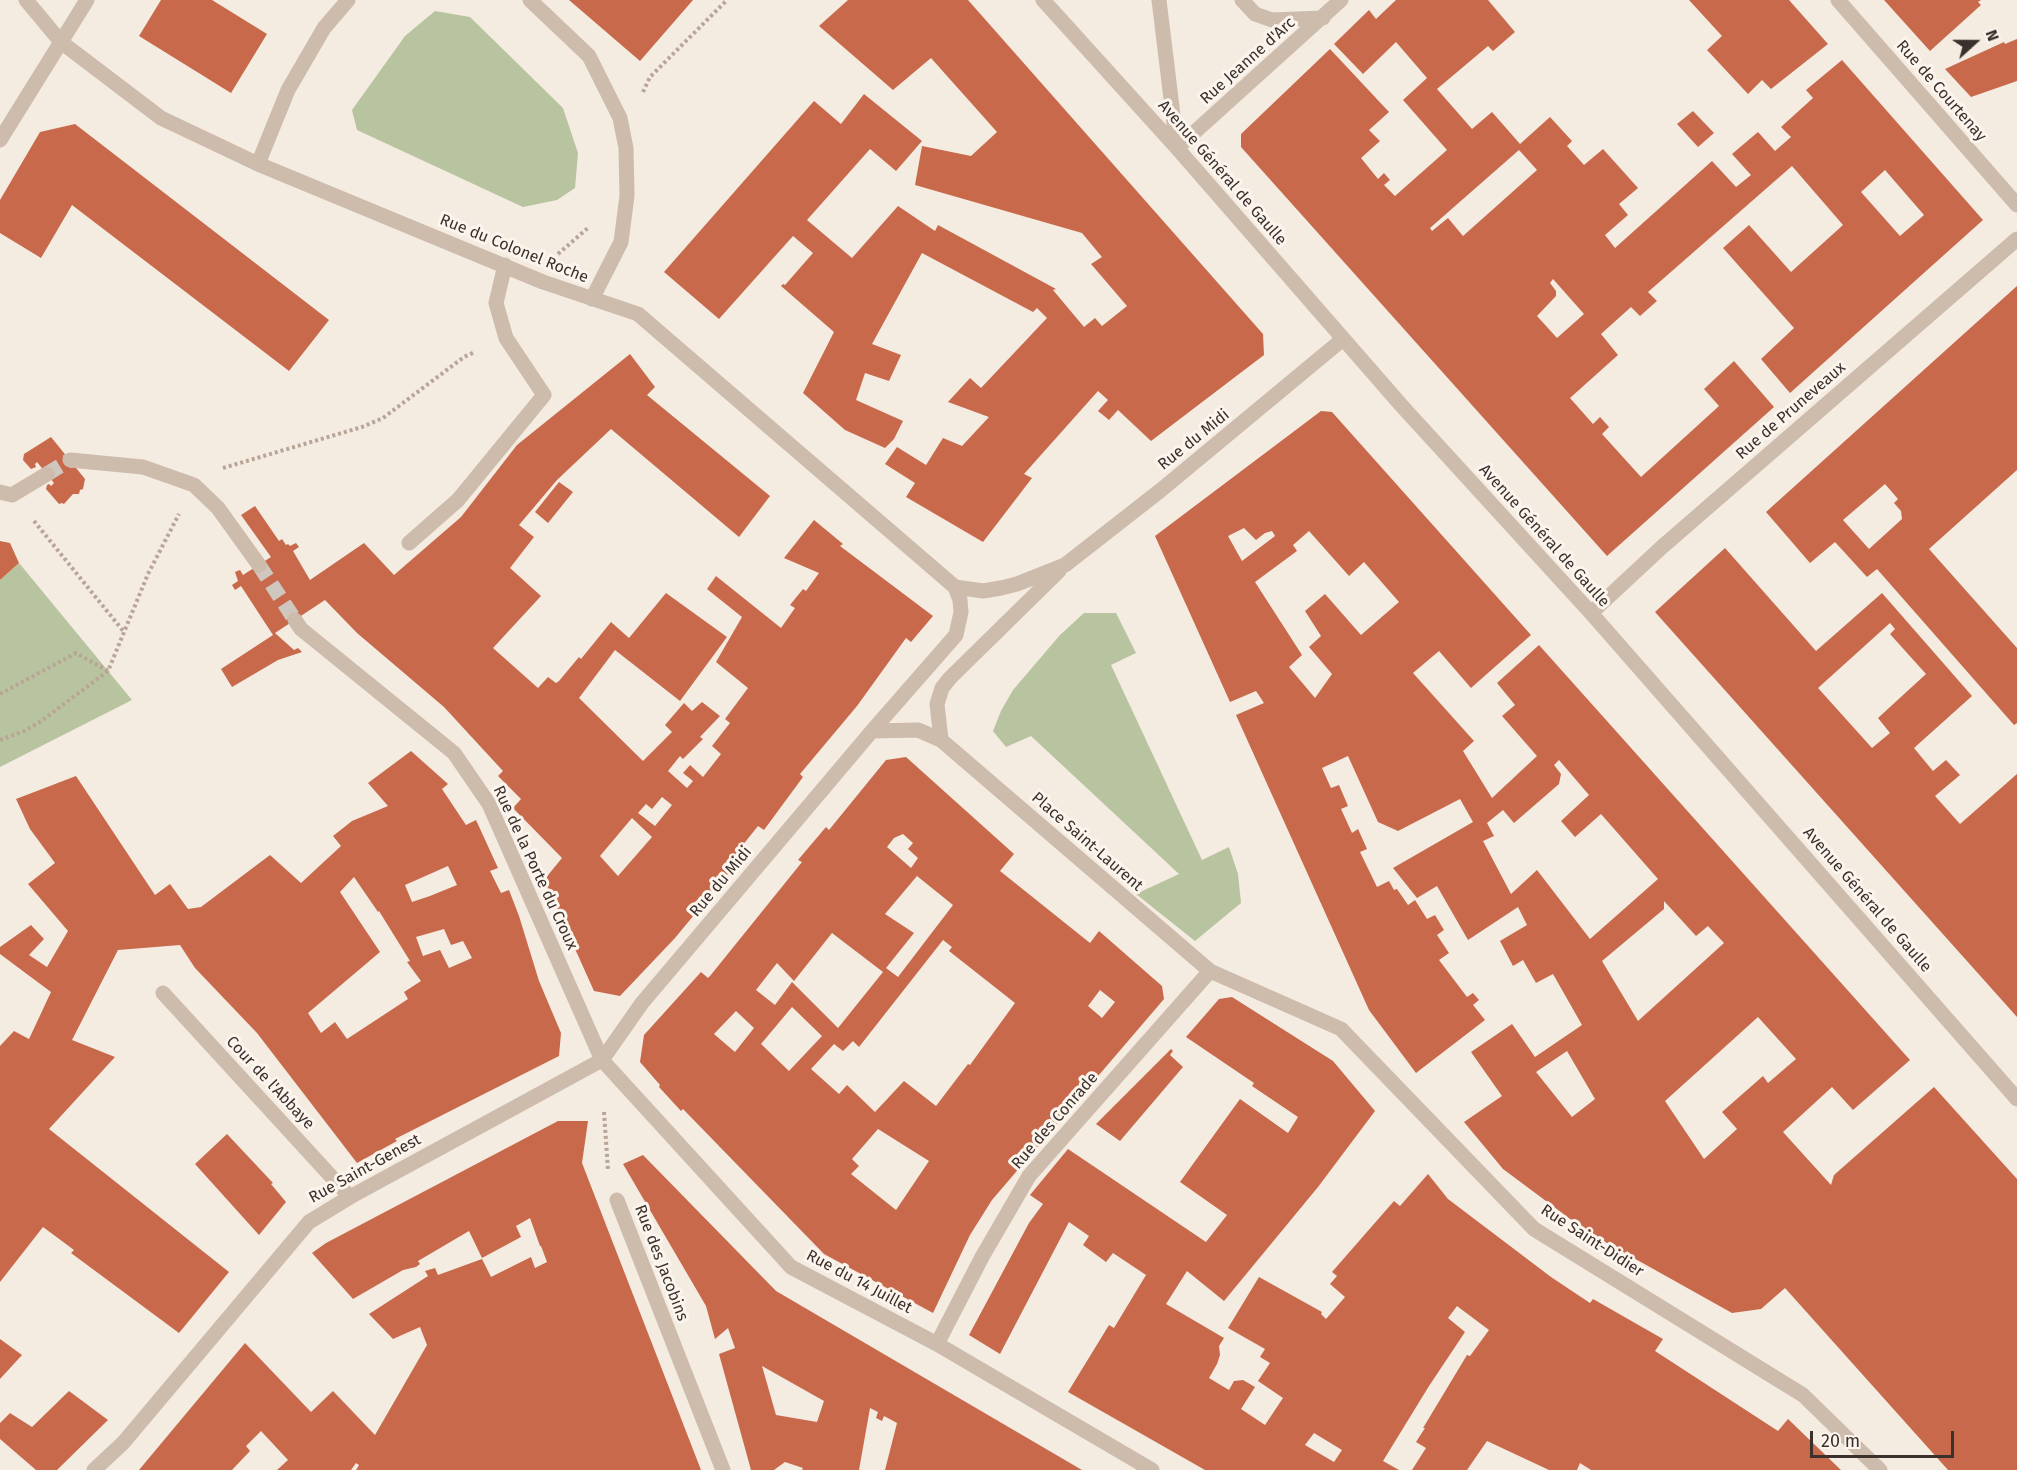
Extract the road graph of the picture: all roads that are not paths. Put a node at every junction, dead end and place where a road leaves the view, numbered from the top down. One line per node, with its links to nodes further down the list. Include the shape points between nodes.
1 (26, 0): 11 (street, Rue du Colonel Roche)
2 (87, 0): 11 (street)
3 (348, 0): 14 (street, via 324,28 288,90)
4 (530, 0): 18 (street, via 589,56 620,117 626,148 627,196 621,242)
5 (1043, 0): 13 (street, Avenue Général de Gaulle)
6 (1159, 0): 13 (street)
7 (1242, 0): 10 (street, via 1256,14 1272,20)
8 (1341, 0): 10 (street, Rue Jeanne d'Arc)
9 (1838, 0): 15 (street, Rue de Courtenay)
10 (1323, 18): 13 (street, Rue Jeanne d'Arc)
11 (61, 42): 12 (street); 14 (street, Rue du Colonel Roche, via 161,118)
12 (0, 140)
13 (1177, 148): 19 (street, Avenue Général de Gaulle)
14 (258, 164): 17 (street, Rue du Colonel Roche)
15 (2017, 205)
16 (2017, 239): 27 (street, Rue de Pruneveaux)
17 (505, 265): 18 (street, Rue du Colonel Roche); 23 (street, via 496,303 507,338 544,395 458,500)
18 (592, 299): 26 (street, Rue du Colonel Roche, via 638,314)
19 (1343, 339): 25 (street, Rue du Midi); 27 (street, Avenue Général de Gaulle)
20 (70, 460): 24 (street, via 143,467 194,485 218,508)
21 (47, 474): 22 (street)
22 (6, 494)
23 (409, 543)
24 (259, 565)
25 (1065, 565): 26 (street, Rue du Midi, via 1000,588 983,591); 30 (street, Rue du Midi, via 942,688 937,704)
26 (955, 587): 29 (street, Rue du Midi, via 961,612 956,635)
27 (1591, 613): 34 (street, Avenue Général de Gaulle)
28 (295, 620): 33 (street, Rue de la Porte du Croux, via 301,629 454,753 489,804)
29 (872, 731): 30 (street, via 918,729); 33 (street, Rue du Midi, via 642,1003)
30 (941, 740): 31 (street, Place Saint-Laurent)
31 (1210, 971): 37 (street, Rue des Conrade, via 1029,1176); 41 (street, Rue Saint-Didier, via 1341,1029 1534,1229 1803,1395)
32 (163, 993): 35 (street, Cour de l'Abbaye)
33 (602, 1060): 35 (street, Rue Saint-Genest); 37 (street, Rue du 14 Juillet, via 791,1267)
34 (2017, 1098)
35 (350, 1197): 38 (street, Rue Saint-Genest, via 309,1222 123,1443)
36 (617, 1200): 39 (street, Rue des Jacobins)
37 (936, 1344): 40 (street, Rue du 14 Juillet)
38 (94, 1470)
39 (723, 1470)
40 (1152, 1470)
41 (1880, 1470)

